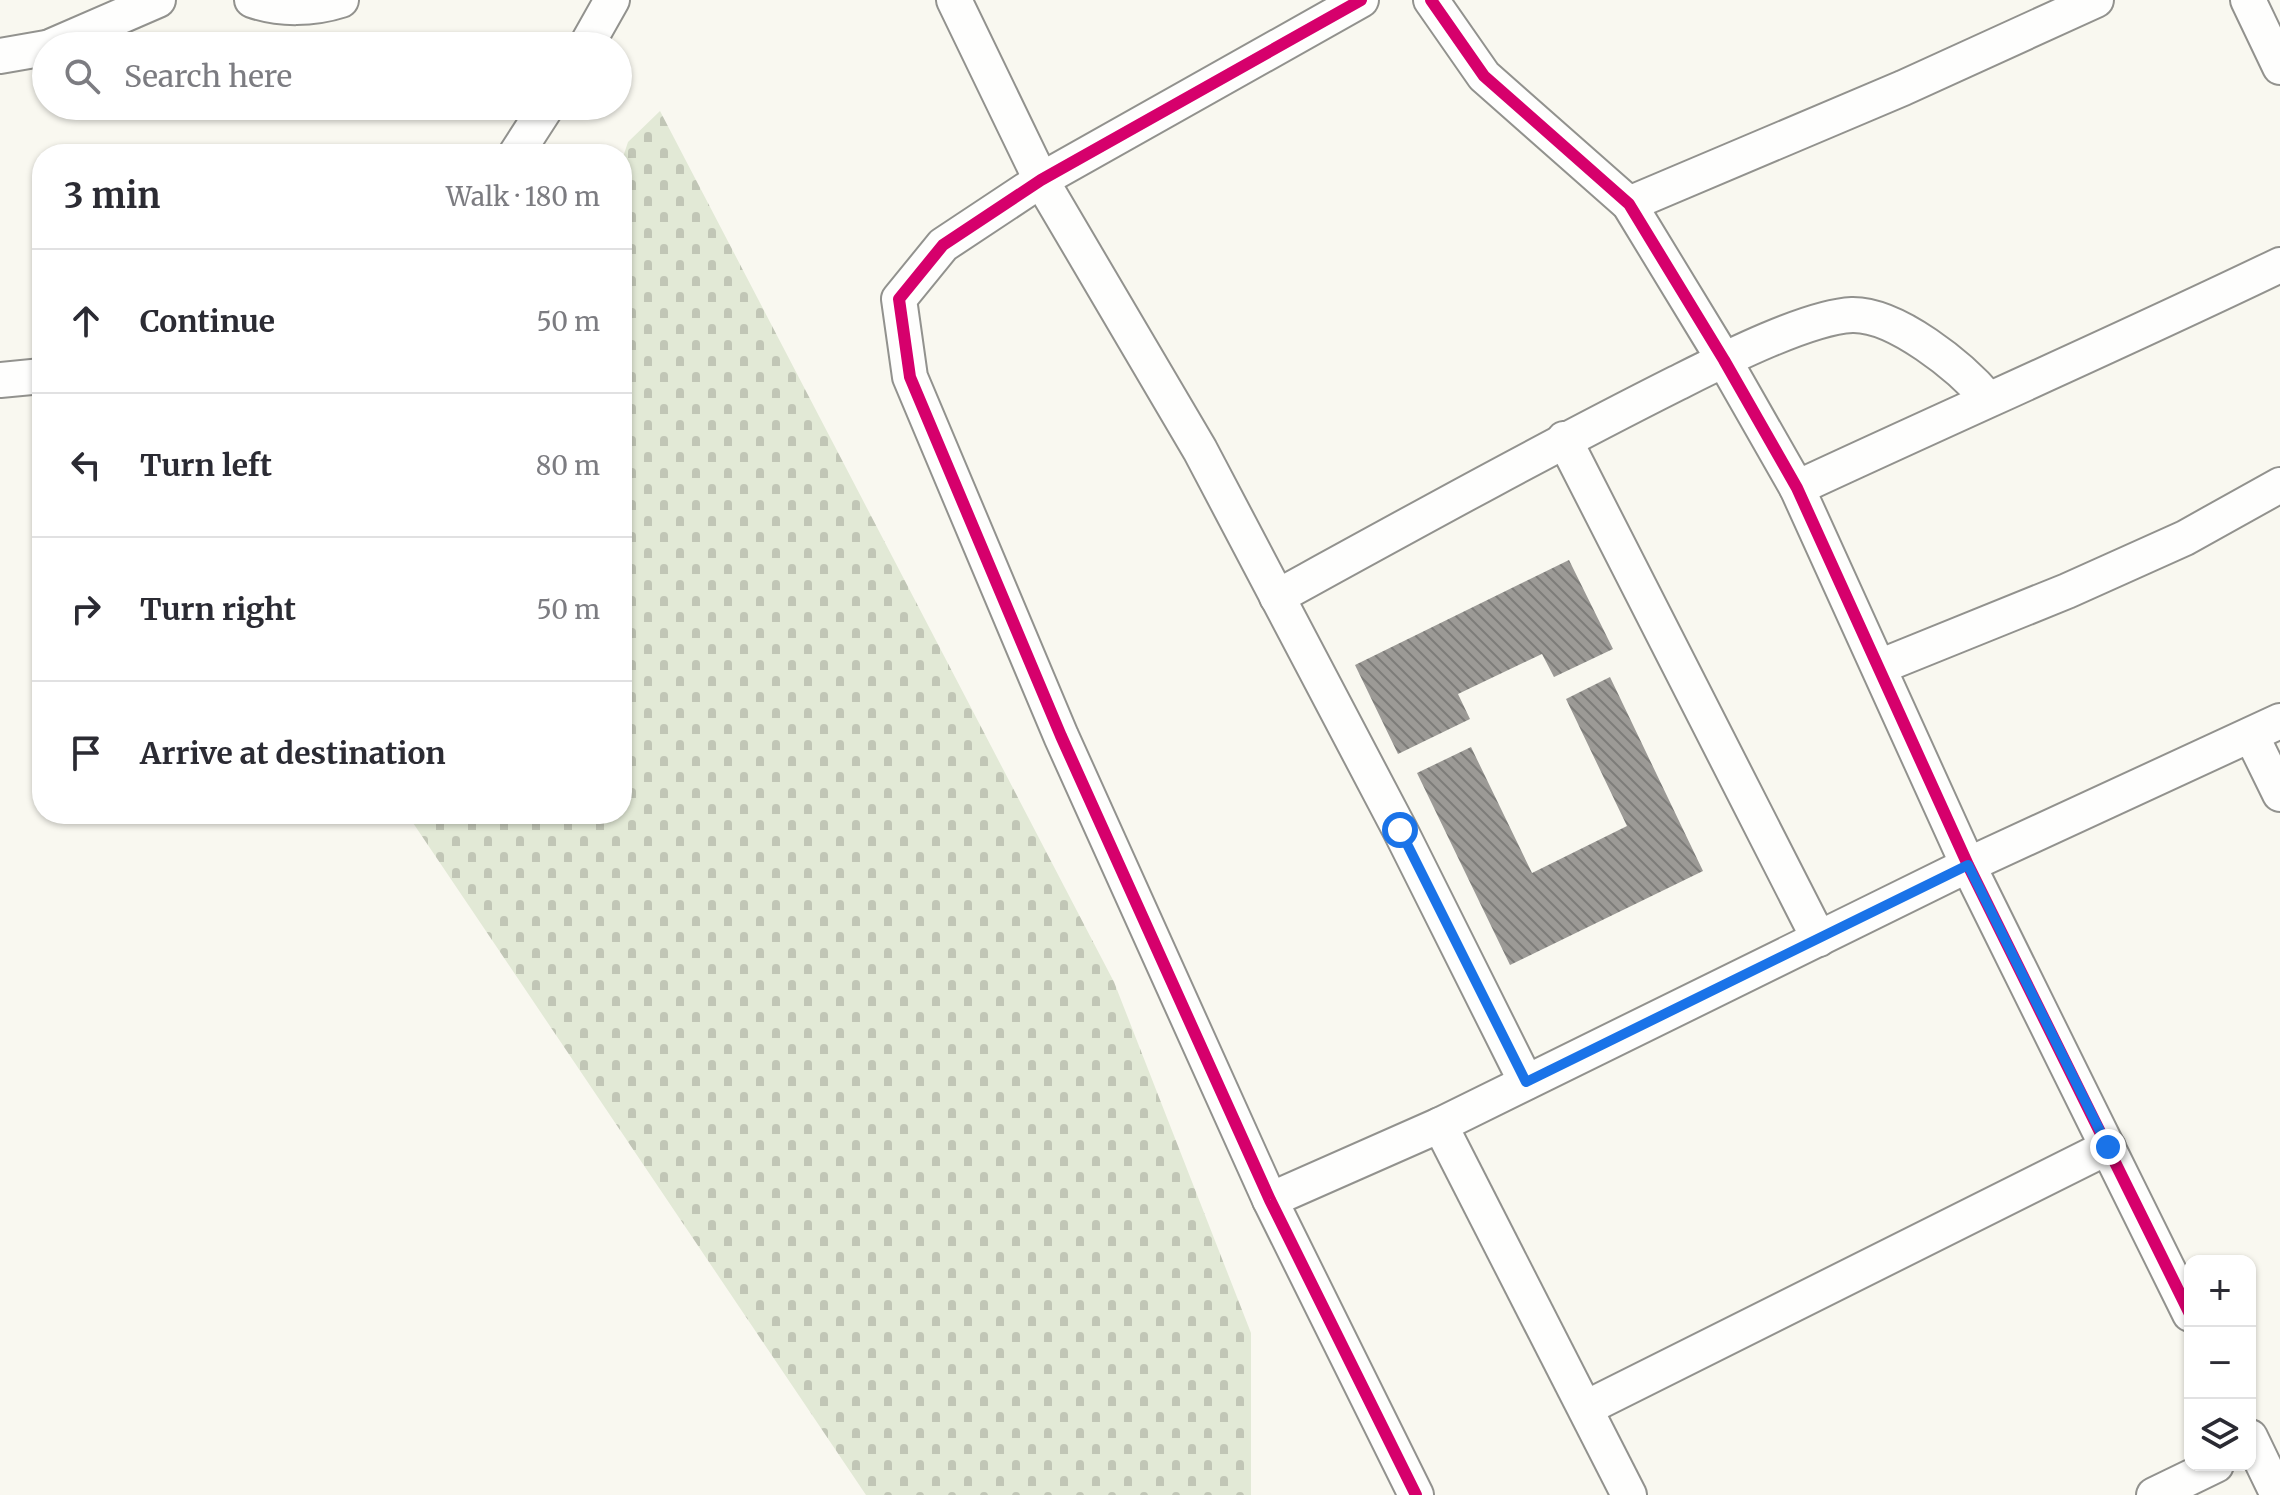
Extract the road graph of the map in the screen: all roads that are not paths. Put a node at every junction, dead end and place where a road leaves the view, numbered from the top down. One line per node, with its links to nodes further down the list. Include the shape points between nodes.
1 (158, 0): 10 (street)
2 (252, 0): 3 (street, via 318,7)
3 (341, 0)
4 (612, 0): 11 (street)
5 (954, 0): 17 (street)
6 (1361, 0): 17 (street)
7 (1431, 0): 18 (street, via 1484,76)
8 (2096, 0): 18 (street)
9 (2248, 0): 14 (street)
10 (84, 32)
11 (594, 32)
12 (32, 50): 13 (street)
13 (0, 56)
14 (2280, 67)
15 (538, 120): 16 (street)
16 (522, 144)
17 (1041, 180): 27 (street, via 1200,450); 36 (street, via 943,245 899,299 910,377 1061,736)
18 (1629, 204): 20 (street)
19 (2280, 265): 23 (street, via 2076,364)
20 (1724, 360): 23 (street, via 1851,315 1914,336); 24 (street); 26 (street)
21 (32, 377): 22 (street)
22 (0, 380)
23 (1988, 399): 26 (street)
24 (1564, 439): 27 (street); 32 (street)
25 (2280, 485): 28 (street, via 2094,580)
26 (1797, 488): 28 (street)
27 (1277, 597): 33 (street)
28 (1879, 667): 31 (street)
29 (2266, 728): 30 (street); 31 (street)
30 (2280, 794)
31 (1968, 865): 32 (street); 35 (street)
32 (1819, 939): 33 (street)
33 (1526, 1082): 34 (street)
34 (1440, 1125): 36 (street); 38 (street)
35 (2108, 1147): 37 (street); 38 (street)
36 (1270, 1200): 41 (street)
37 (2184, 1302)
38 (1586, 1408): 42 (street)
39 (2256, 1452): 44 (street)
40 (2204, 1471): 43 (street)
41 (1416, 1495)
42 (1629, 1495)
43 (2154, 1495)
44 (2278, 1495)

